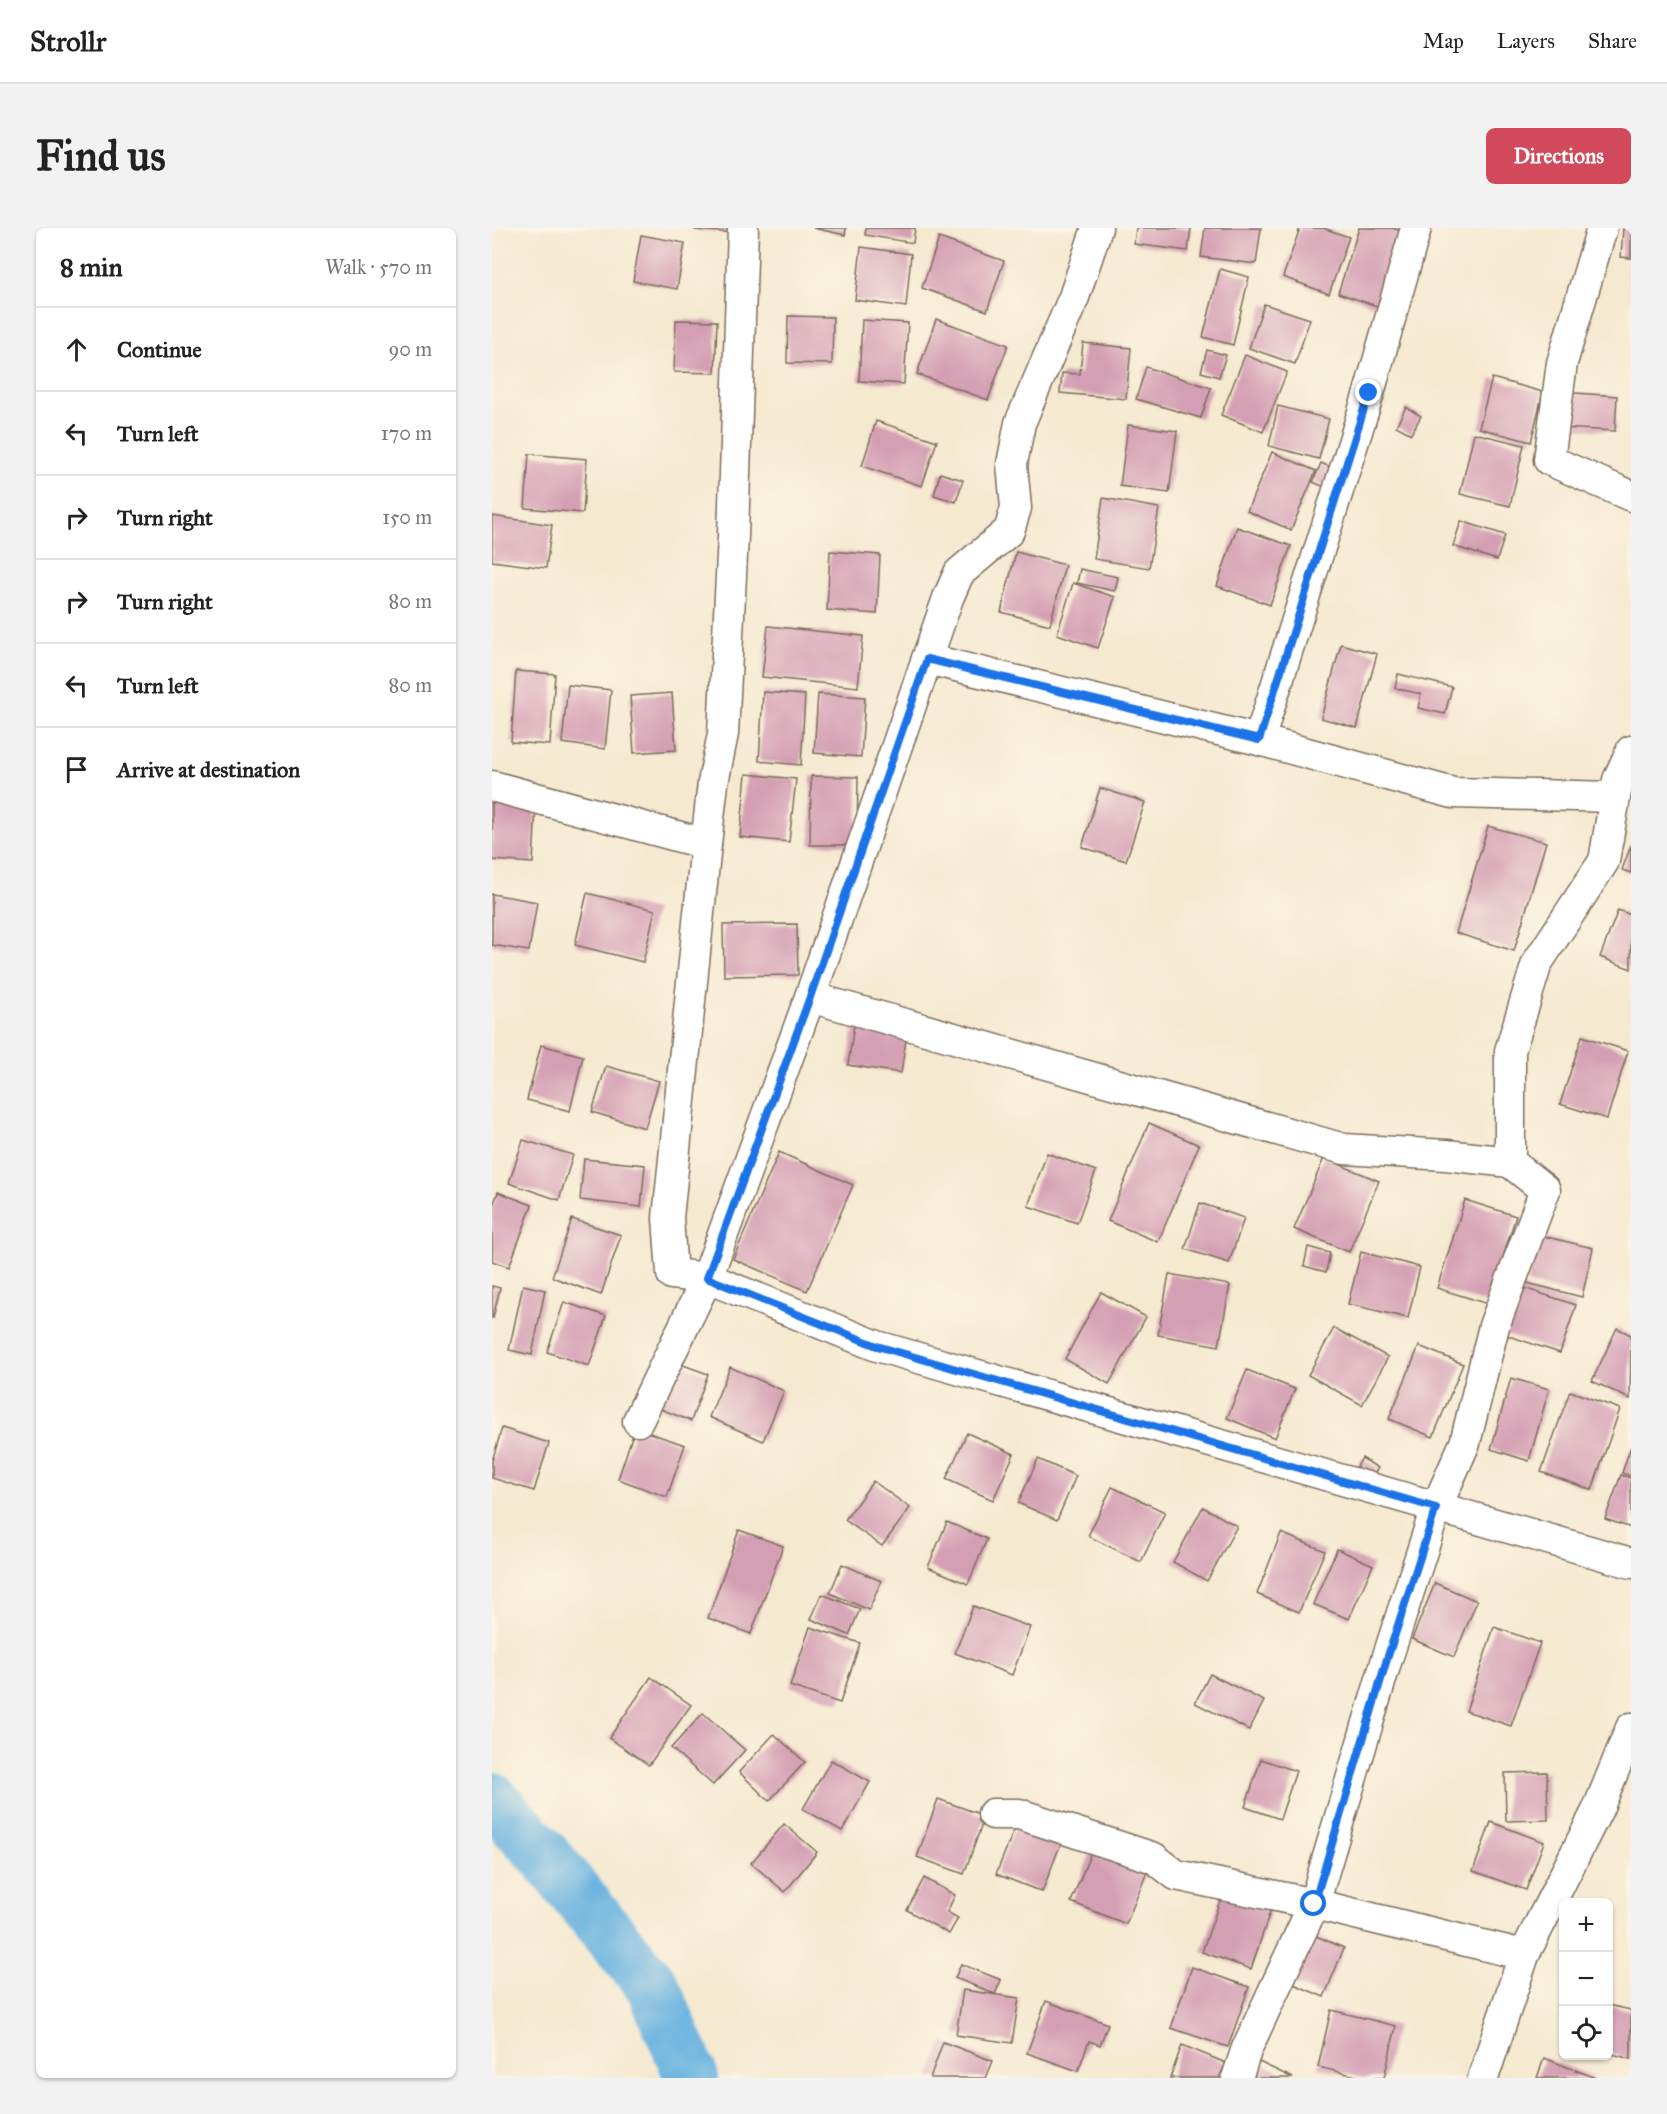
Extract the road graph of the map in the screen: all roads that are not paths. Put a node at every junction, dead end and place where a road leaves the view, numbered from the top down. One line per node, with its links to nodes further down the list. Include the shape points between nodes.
1 (743, 228): 11 (street, via 723,735)
2 (1097, 228): 6 (street, via 1074,297 1020,423 1012,464 1016,508 1009,531 959,573)
3 (1416, 228): 7 (street, via 1366,404)
4 (1602, 228): 5 (street, via 1562,363 1549,460)
5 (1631, 496)
6 (927, 659): 7 (street); 12 (street)
7 (1259, 740): 10 (street, via 1453,793)
8 (1631, 751): 10 (street)
9 (492, 786): 11 (street)
10 (1615, 797): 13 (street, via 1604,861 1537,963 1510,1052)
11 (706, 844): 14 (street, via 668,1218 672,1274)
12 (810, 997): 13 (street, via 1344,1149); 14 (street)
13 (1510, 1162): 16 (street, via 1545,1190 1494,1326 1465,1443)
14 (707, 1278): 15 (street); 16 (street, via 877,1346)
15 (638, 1421)
16 (1436, 1508): 17 (street); 20 (street)
17 (1631, 1563)
18 (1631, 1728): 21 (street, via 1598,1809)
19 (993, 1814): 20 (street, via 1019,1814 1154,1858 1176,1875)
20 (1314, 1904): 21 (street); 22 (street)
21 (1524, 1954): 23 (street)
22 (1237, 2078)
23 (1483, 2078)

